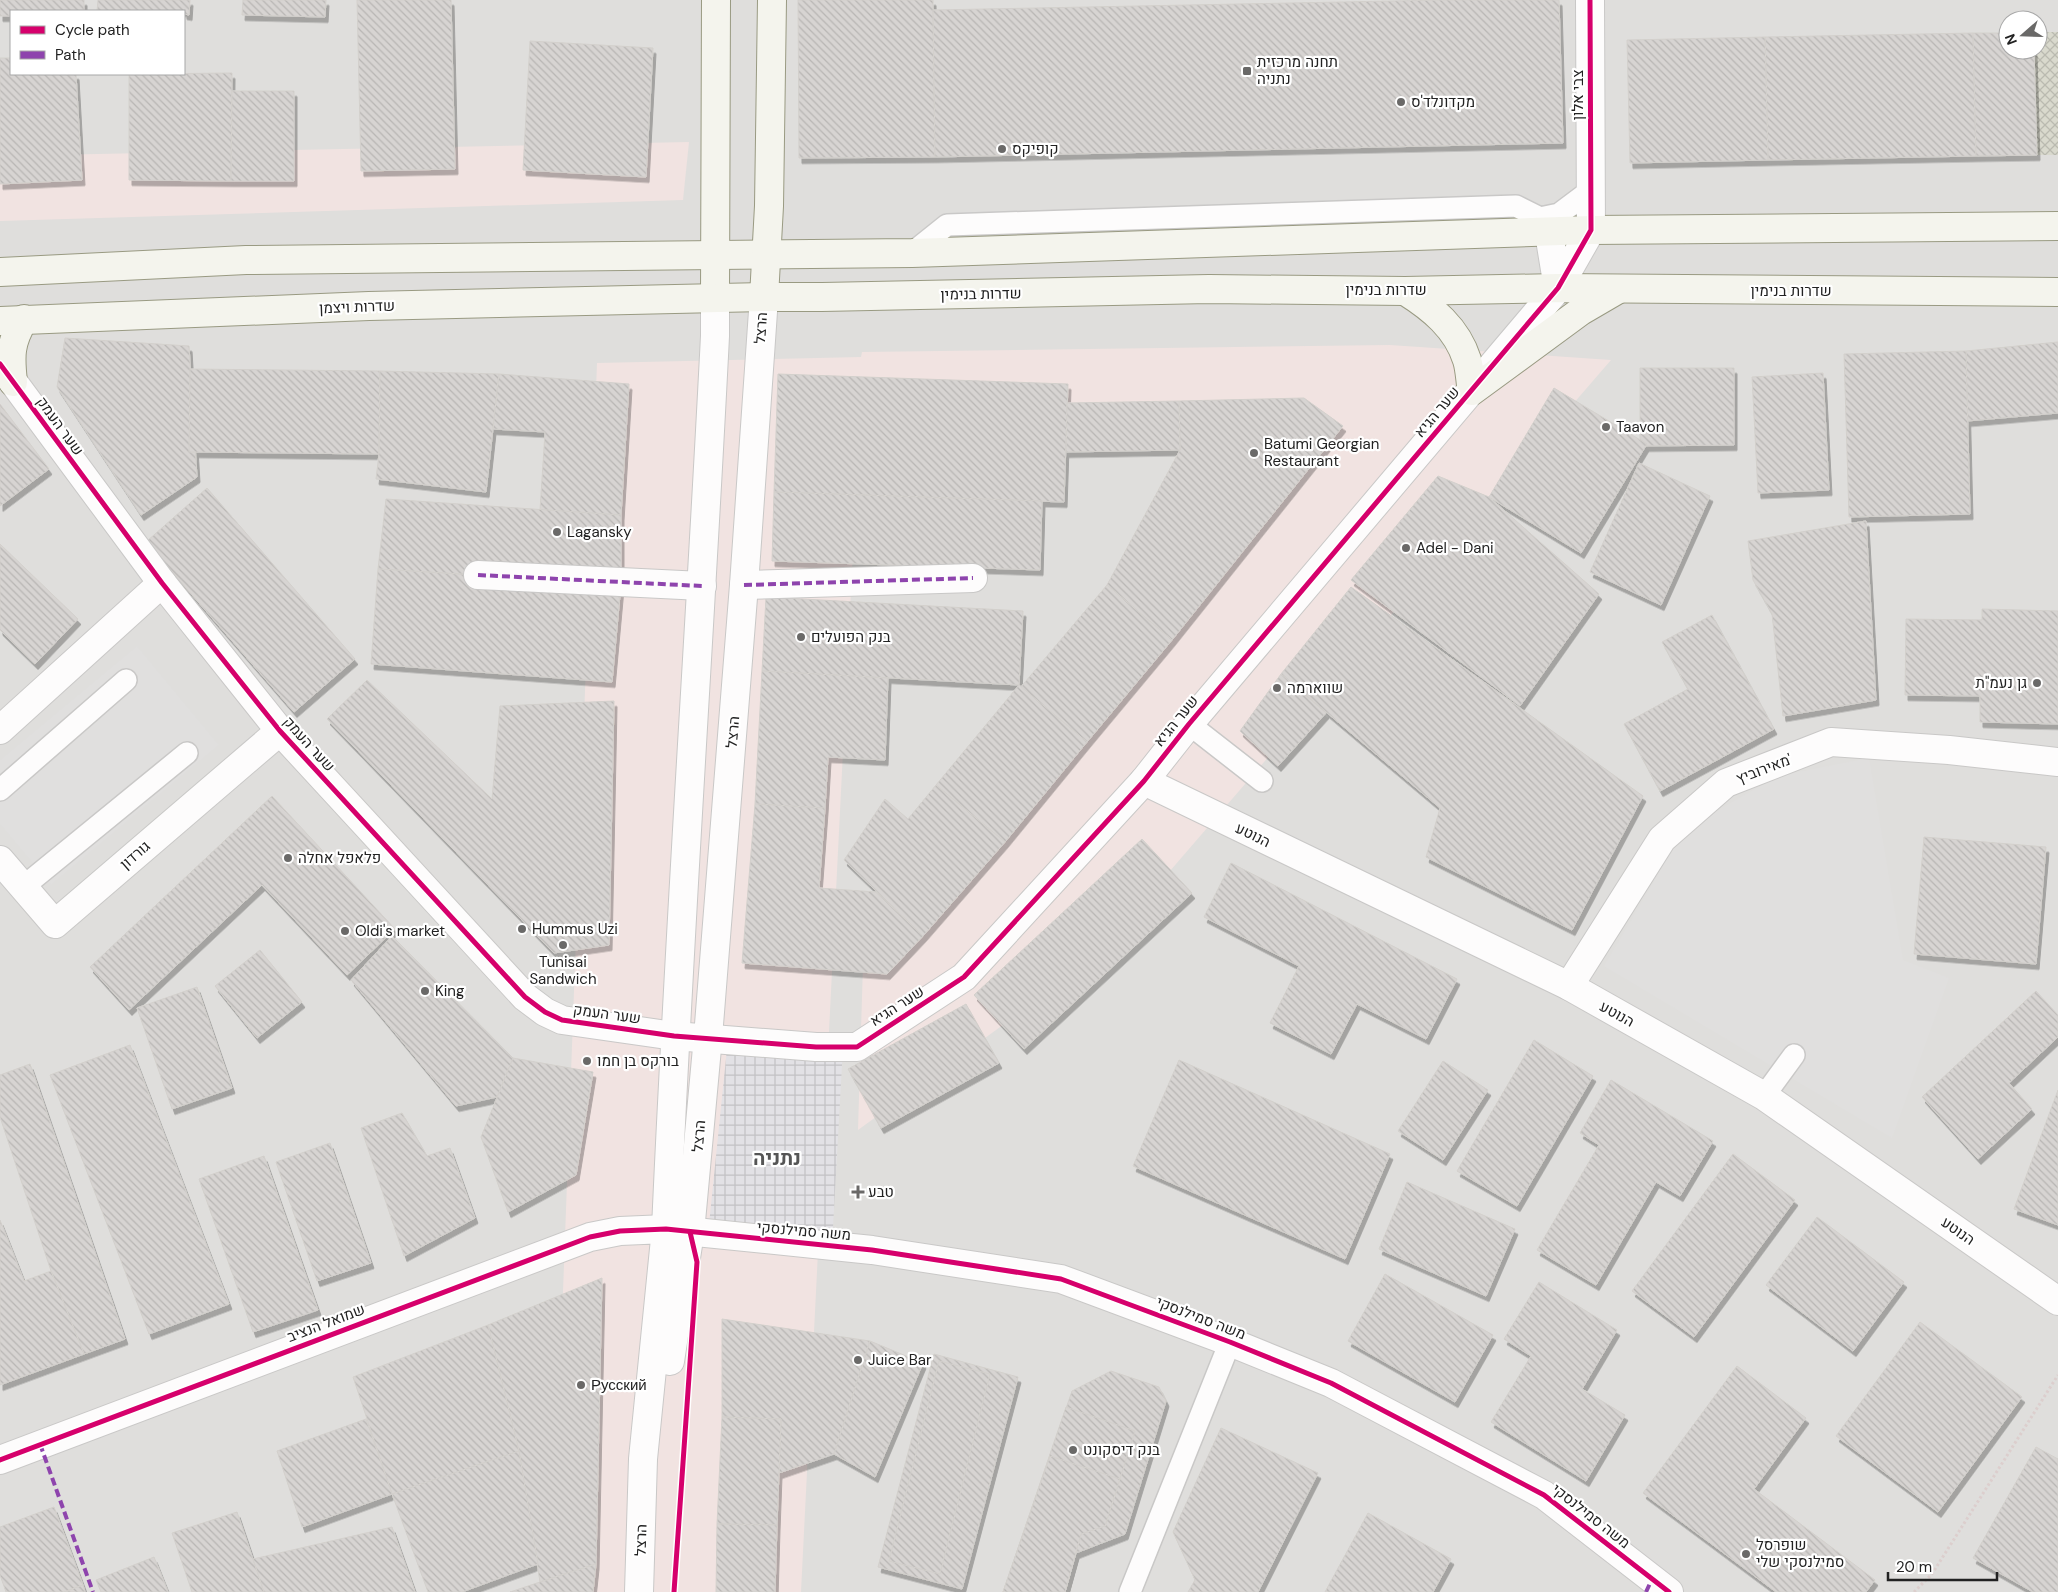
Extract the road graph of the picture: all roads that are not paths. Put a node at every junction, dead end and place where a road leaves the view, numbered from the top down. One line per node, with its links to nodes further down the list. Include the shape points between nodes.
1 (716, 0): 8 (main road, הרצל)
2 (772, 0): 9 (main road, הרצל)
3 (1590, 0): 4 (street, צבי אלון)
4 (1591, 190): 5 (lane); 7 (street, צבי אלון)
5 (1545, 225): 7 (main road); 9 (main road, via 912,253); 11 (street)
6 (2058, 226): 7 (main road)
7 (1591, 230): 11 (street, שער הגיא)
8 (714, 254): 9 (main road); 10 (main road, via 246,260); 16 (main road, הרצל)
9 (767, 254): 15 (main road, הרצל)
10 (0, 272)
11 (1558, 288): 12 (main road, שדרות בנימין); 13 (main road, שדרות בנימין); 19 (street, שער הגיא)
12 (1618, 290): 14 (main road, שדרות בנימין); 19 (main road, via 1566,322)
13 (1405, 291): 15 (main road, שדרות בנימין, via 1209,289); 19 (main road, via 1425,303 1458,340 1467,360)
14 (2058, 292)
15 (764, 297): 16 (main road, שדרות בנימין); 23 (street, הרצל)
16 (715, 298): 17 (main road, שדרות ויצמן, via 369,306); 24 (street, הרצל)
17 (12, 320): 18 (main road, via 14,336)
18 (7, 373): 22 (street, שער העמק)
19 (1472, 391): 26 (street, שער הגיא)
20 (478, 575): 24 (street)
21 (973, 578): 23 (street)
22 (162, 583): 27 (street); 28 (street, שער העמק)
23 (744, 585): 38 (street, הרצל)
24 (702, 586): 37 (street, הרצל)
25 (126, 680): 33 (lane)
26 (1189, 724): 31 (street, שער הגיא); 32 (lane)
27 (0, 730)
28 (280, 731): 35 (street, גורדון, via 55,924); 37 (street, שער העמק, via 525,998 562,1020)
29 (187, 753): 35 (lane)
30 (2058, 762): 36 (street, מאירוביץ', via 1830,742 1726,783 1662,839)
31 (1144, 781): 36 (street, הנוטע); 38 (street, שער הגיא, via 964,977 857,1047 816,1048)
32 (1262, 781)
33 (0, 790)
34 (0, 860): 35 (street, גורדון)
35 (23, 887)
36 (1569, 986): 40 (street, הנוטע)
37 (674, 1036): 38 (street, שער הגיא); 41 (street, הרצל)
38 (708, 1037): 41 (street, הרצל)
39 (1794, 1054): 40 (lane)
40 (1764, 1096): 42 (street, הנוטע)
41 (678, 1231): 43 (street, משה סמילנסקי, via 872,1250 1061,1279); 44 (street, שמואל הנציב, via 620,1230 590,1236); 46 (street, הרצל, via 670,1362 643,1459)
42 (2058, 1301)
43 (1230, 1342): 45 (street, משה סמילנסקי, via 1331,1382 1544,1494); 47 (lane)
44 (0, 1460)
45 (1655, 1588)
46 (639, 1592)
47 (1130, 1592)

